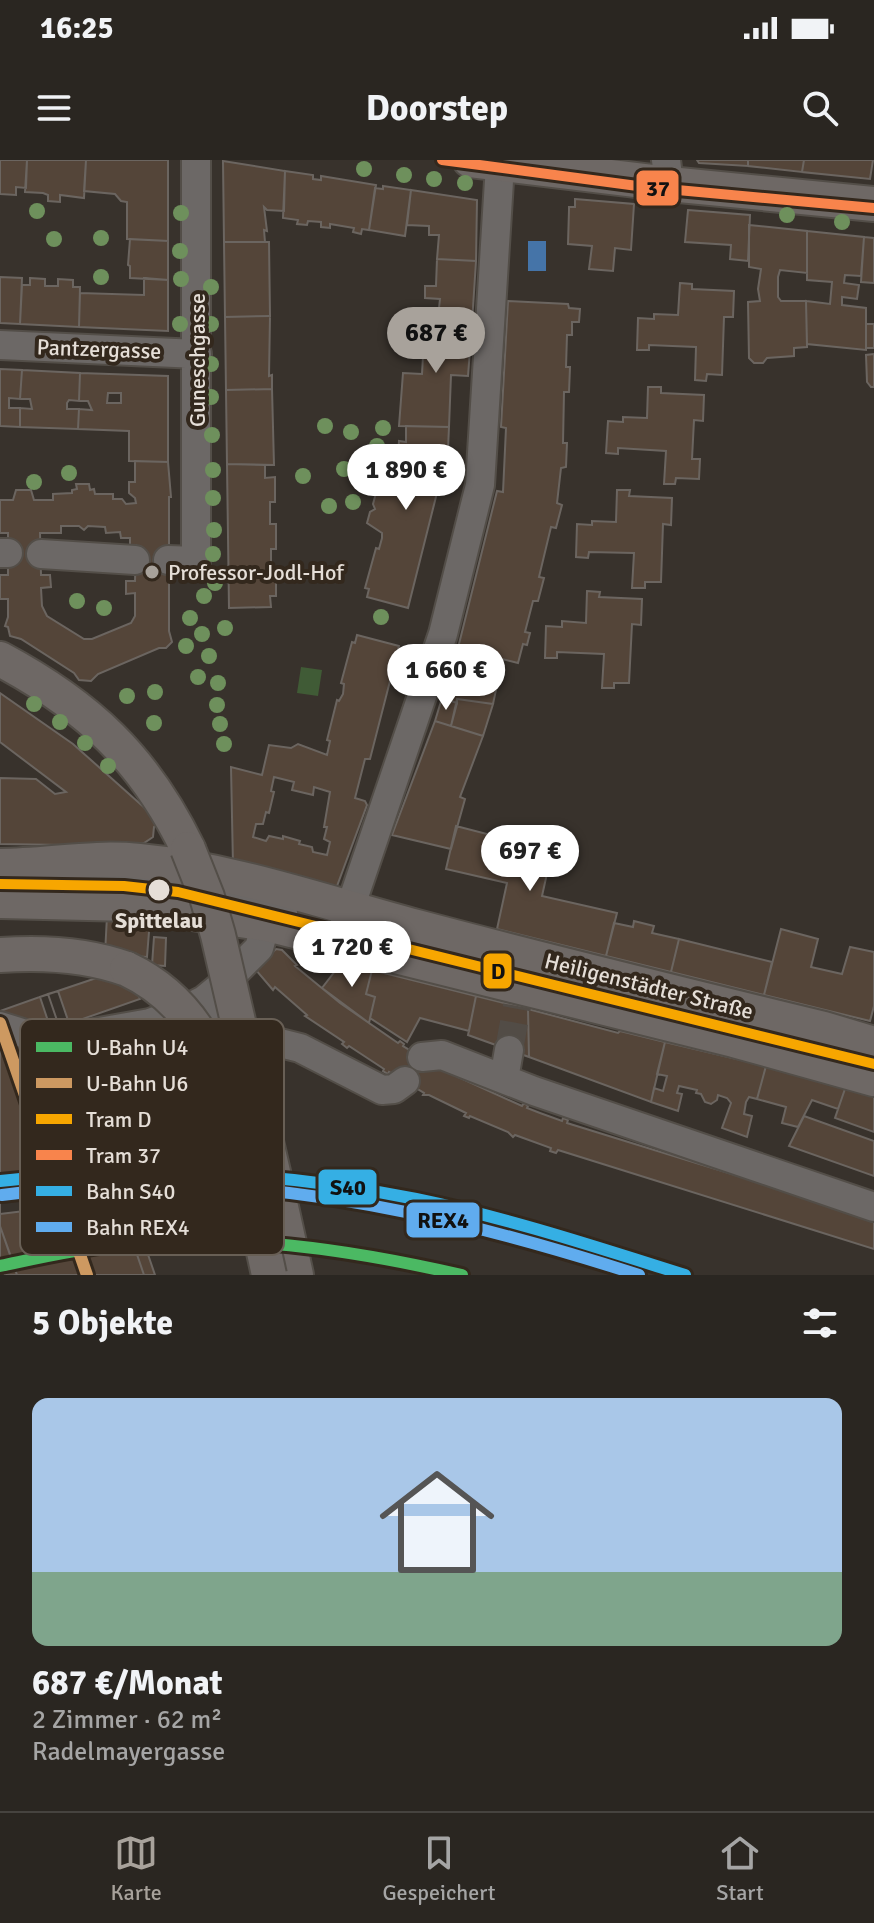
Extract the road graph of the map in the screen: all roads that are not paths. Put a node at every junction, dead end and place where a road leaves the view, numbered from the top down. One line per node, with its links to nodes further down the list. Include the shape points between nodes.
1 (196, 160): 6 (street, Guneschgasse)
2 (485, 162): 3 (main road); 15 (street, via 480,485 443,634)
3 (667, 172): 4 (main road)
4 (874, 204)
5 (0, 345): 6 (street, Pantzergasse)
6 (197, 354): 9 (street, Guneschgasse)
7 (41, 554): 8 (street)
8 (135, 560)
9 (182, 561)
10 (0, 659): 22 (main road, bridge, via 73,704 117,743 155,790 207,897)
11 (0, 866): 14 (main road, Heiligenstädter Straße, via 88,859 193,869)
12 (0, 879): 14 (street, via 123,881)
13 (0, 901): 14 (main road, Heiligenstädter Straße)
14 (271, 907): 15 (main road, Heiligenstädter Straße); 18 (street, via 259,948)
15 (344, 926): 17 (main road, Heiligenstädter Straße, via 446,967)
16 (0, 955): 20 (main road, bridge, via 85,957 127,969 161,989)
17 (523, 981): 26 (main road, Heiligenstädter Straße, via 824,1029); 29 (street); 31 (main road, Heiligenstädter Straße)
18 (204, 1000): 19 (street); 21 (street)
19 (159, 1019)
20 (189, 1019)
21 (217, 1019)
22 (238, 1019)
23 (0, 1026): 24 (street)
24 (20, 1032)
25 (284, 1044): 32 (street, via 382,1090)
26 (874, 1044)
27 (509, 1050): 30 (street)
28 (422, 1057): 30 (street, via 442,1055)
29 (874, 1060)
30 (504, 1079): 33 (street)
31 (874, 1079)
32 (405, 1081)
33 (874, 1207)
34 (284, 1222): 37 (main road, bridge)
35 (265, 1255): 36 (main road, bridge)
36 (269, 1275)
37 (296, 1275)

